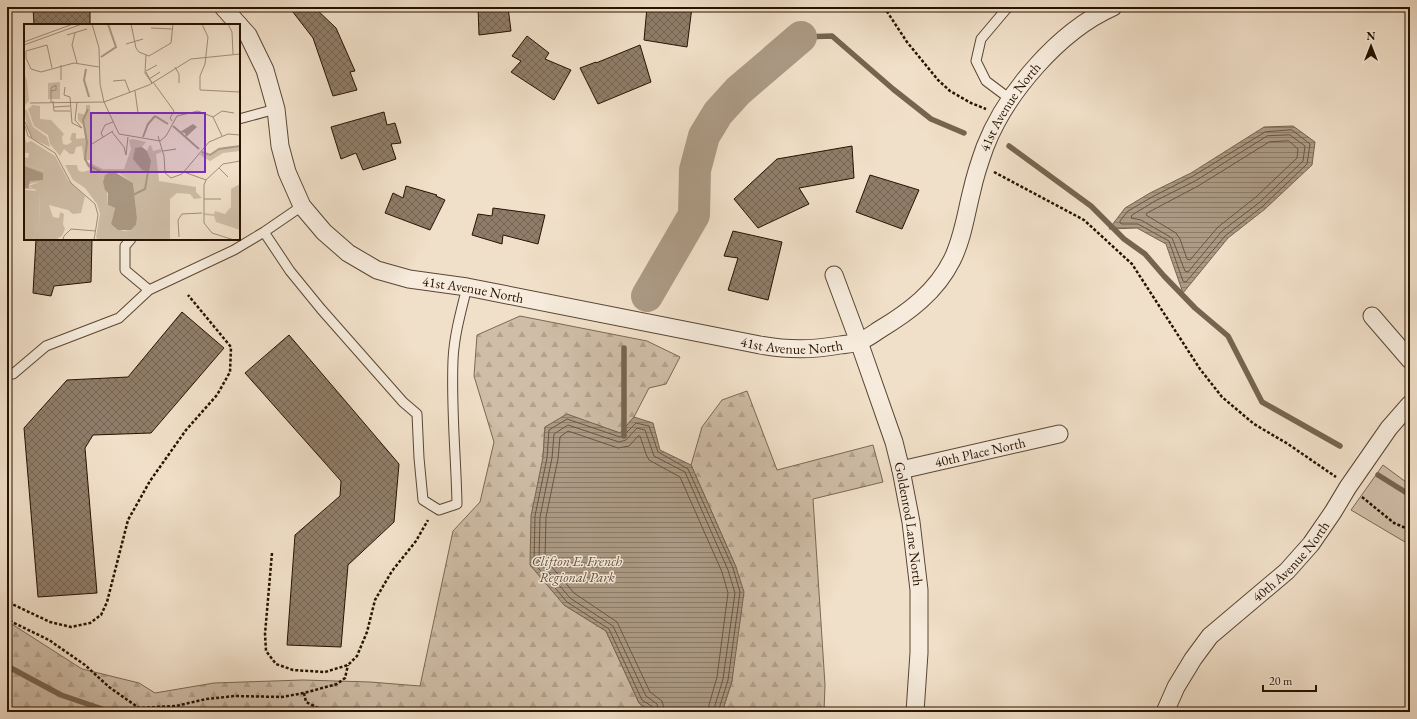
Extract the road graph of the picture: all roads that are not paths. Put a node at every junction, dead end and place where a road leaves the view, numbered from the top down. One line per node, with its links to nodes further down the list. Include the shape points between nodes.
1 (223, 7): 4 (street, 41st Avenue North)
2 (1008, 7): 6 (lane, via 981,39 976,61 986,81)
3 (1112, 7): 6 (street, 41st Avenue North, via 1065,37 1038,64)
4 (238, 24)
5 (240, 26): 7 (street, 41st Avenue North, via 248,35 265,70)
6 (1010, 99): 16 (street, 41st Avenue North, via 986,146 952,259 937,284 914,308)
7 (276, 109): 8 (lane); 9 (street, 41st Avenue North, via 280,146 287,172)
8 (240, 119)
9 (302, 206): 10 (lane); 13 (street, 41st Avenue North, via 324,232 348,253 377,270 409,279)
10 (264, 232): 13 (lane, via 290,271 321,309 403,402 417,414 423,500 439,510 457,504 453,358); 14 (lane, via 234,250)
11 (130, 240): 14 (lane, via 125,246 126,270)
12 (834, 275): 16 (street, 41st Avenue North)
13 (467, 287): 16 (street, 41st Avenue North, via 783,349 816,349)
14 (149, 290): 18 (lane, via 119,318 46,346)
15 (1372, 316): 17 (street)
16 (859, 342): 21 (street, Goldenrod Lane North, via 894,442)
17 (1410, 360)
18 (12, 374)
19 (1410, 404): 23 (street, 40th Avenue North, via 1389,428 1311,544 1287,571 1210,636 1176,687)
20 (1059, 434): 21 (street, 40th Place North)
21 (901, 470): 22 (street, Goldenrod Lane North, via 911,522 919,590 919,653)
22 (915, 712)
23 (1165, 712)

